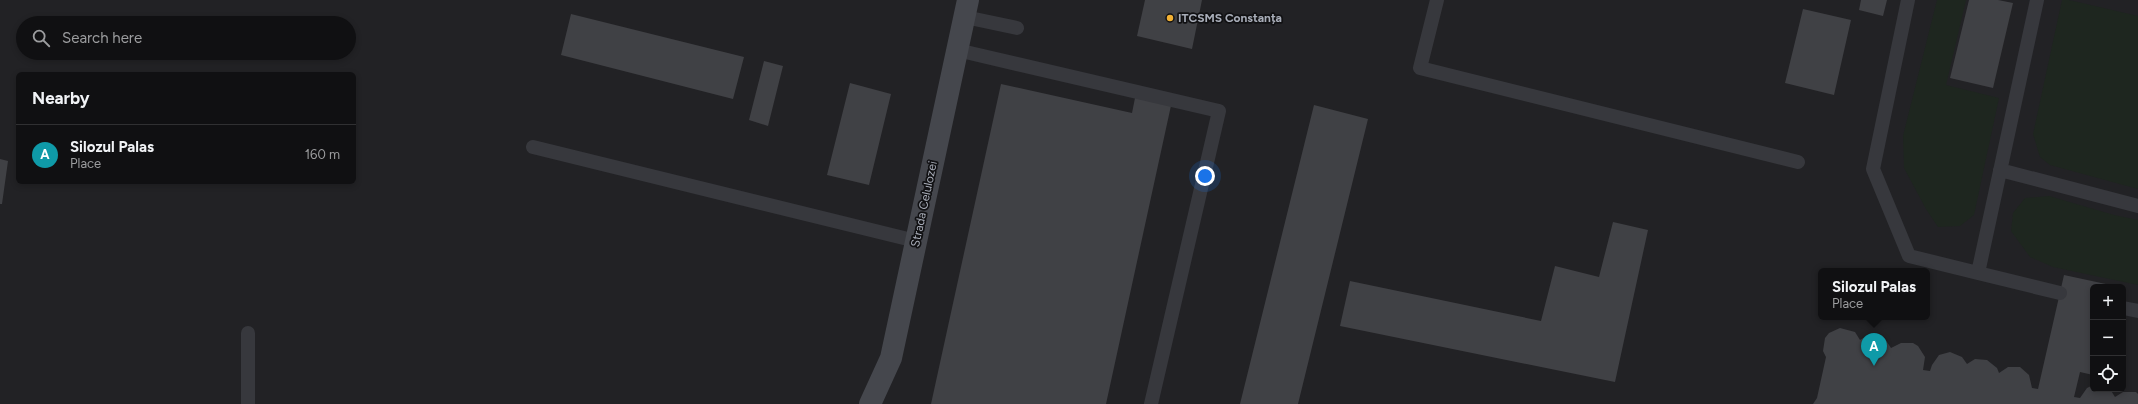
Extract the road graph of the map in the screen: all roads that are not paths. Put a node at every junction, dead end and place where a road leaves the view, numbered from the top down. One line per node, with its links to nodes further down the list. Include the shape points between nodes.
1 (1437, 0): 8 (lane, via 1420,68)
2 (1908, 0): 12 (lane, via 1873,169 1909,256)
3 (2038, 0): 9 (lane)
4 (967, 8): 5 (lane); 6 (street, Strada Celulozei)
5 (1017, 28)
6 (957, 50): 11 (street, Strada Celulozei); 19 (lane, via 1219,111)
7 (533, 147): 11 (lane)
8 (1798, 162)
9 (2000, 170): 10 (lane); 12 (lane)
10 (2138, 206)
11 (916, 241): 18 (street, Strada Celulozei, via 891,358)
12 (1978, 273): 13 (lane)
13 (2060, 293)
14 (2126, 309): 15 (lane)
15 (2138, 312)
16 (248, 333): 17 (lane)
17 (248, 404)
18 (870, 404)
19 (1151, 404)

